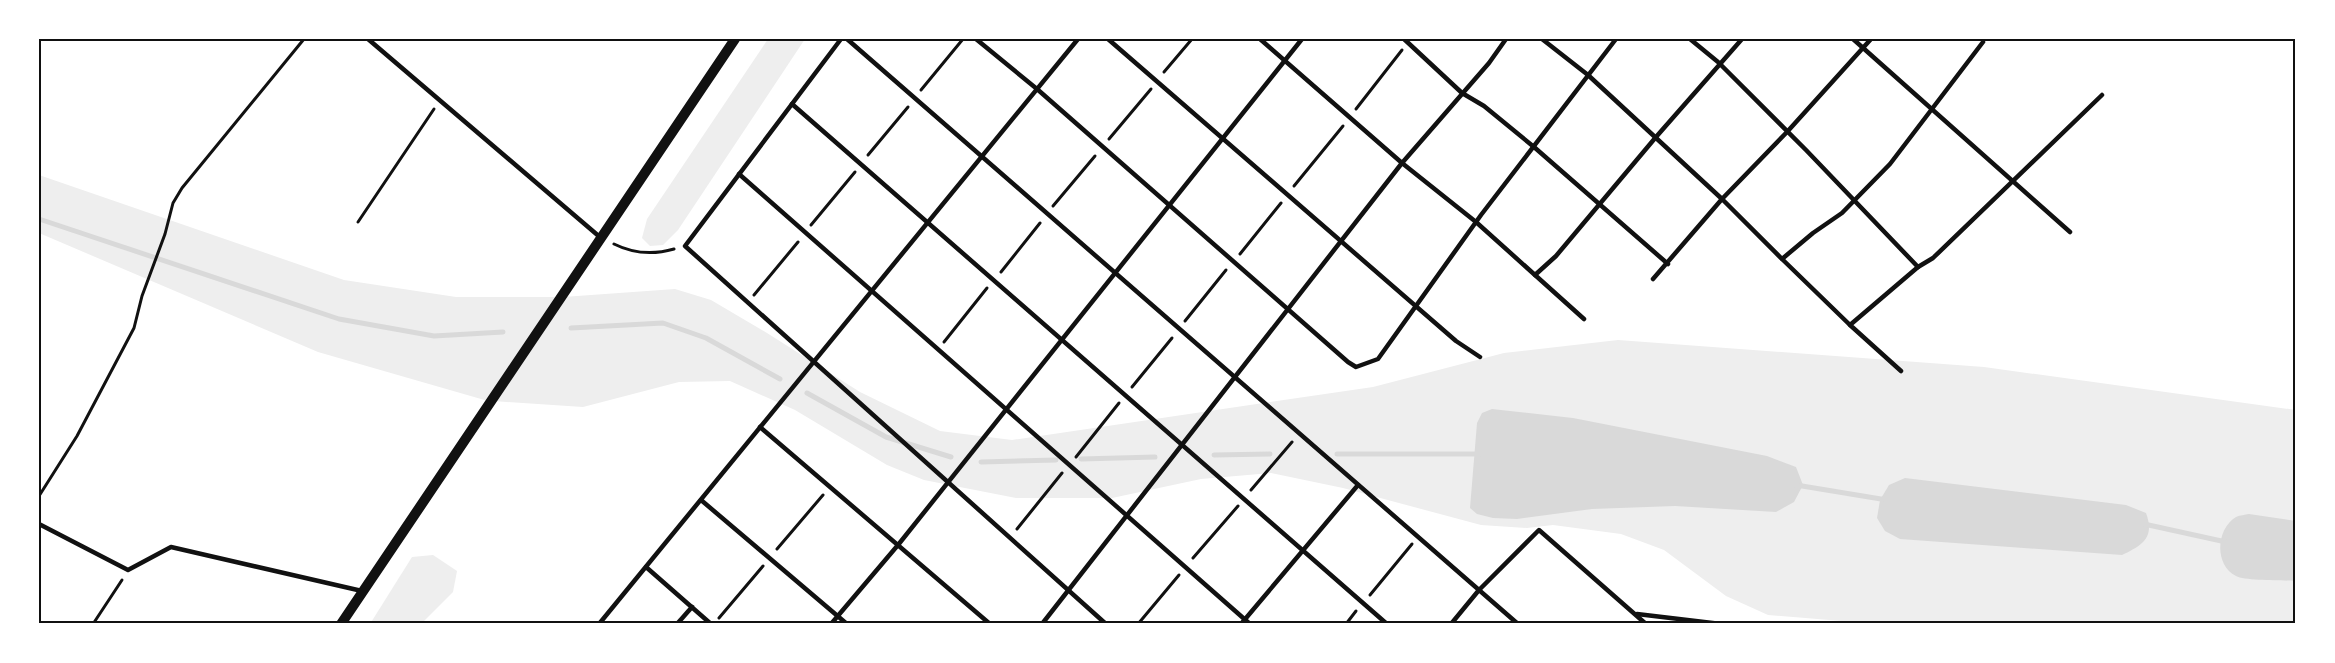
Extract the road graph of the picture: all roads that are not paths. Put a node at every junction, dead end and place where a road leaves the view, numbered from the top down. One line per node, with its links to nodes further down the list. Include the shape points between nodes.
1 (368, 39): 43 (lane)
2 (735, 39): 43 (street)
3 (841, 39): 26 (lane)
4 (847, 39): 32 (lane)
5 (976, 39): 23 (lane)
6 (1078, 39): 23 (lane)
7 (1108, 39): 30 (lane)
8 (1260, 39): 20 (lane)
9 (1302, 39): 20 (lane)
10 (1506, 39): 24 (lane)
11 (1542, 39): 22 (lane)
12 (1616, 39): 22 (lane)
13 (1690, 39): 21 (lane)
14 (1742, 39): 21 (lane)
15 (1853, 39): 19 (lane)
16 (1872, 39): 19 (lane)
17 (1406, 41): 24 (lane)
18 (1983, 42): 27 (lane)
19 (1863, 49): 27 (lane); 28 (lane)
20 (1284, 60): 30 (lane); 33 (lane)
21 (1721, 65): 28 (lane); 29 (lane)
22 (1588, 75): 29 (lane); 31 (lane)
23 (1037, 89): 32 (lane); 39 (lane)
24 (1462, 93): 31 (lane); 33 (lane)
25 (2102, 95): 35 (lane)
26 (792, 104): 34 (lane); 41 (lane)
27 (1931, 108): 35 (lane); 37 (lane, via 1890,164)
28 (1787, 132): 36 (lane); 37 (lane)
29 (1656, 137): 36 (lane); 38 (lane)
30 (1222, 138): 39 (lane); 44 (lane)
31 (1534, 147): 38 (lane); 40 (lane)
32 (981, 157): 41 (lane); 48 (lane)
33 (1402, 164): 40 (lane); 44 (lane)
34 (739, 174): 51 (lane); 58 (lane, via 685,246)
35 (2014, 181): 42 (lane); 47 (lane, via 1933,258)
36 (1722, 199): 45 (lane); 46 (lane)
37 (1854, 200): 45 (lane); 47 (lane)
38 (1600, 203): 46 (lane); 49 (lane)
39 (1169, 205): 48 (lane); 53 (lane)
40 (1476, 222): 49 (lane); 52 (lane)
41 (927, 223): 51 (lane); 56 (lane)
42 (2070, 232)
43 (600, 238): 74 (street)
44 (1342, 242): 52 (lane); 53 (lane)
45 (1782, 259): 55 (lane)
46 (1668, 264): 50 (lane)
47 (1918, 267): 55 (lane)
48 (1115, 273): 56 (lane); 60 (lane)
49 (1535, 275): 54 (lane)
50 (1653, 279)
51 (872, 290): 58 (lane); 61 (lane)
52 (1417, 307): 53 (lane, via 1378,359 1356,367); 57 (lane)
53 (1289, 309): 60 (lane)
54 (1584, 319)
55 (1850, 325): 59 (lane)
56 (1061, 339): 61 (lane); 63 (lane)
57 (1480, 357)
58 (813, 362): 62 (lane); 64 (lane)
59 (1901, 371)
60 (1234, 376): 63 (lane); 65 (lane)
61 (1007, 408): 64 (lane); 67 (lane)
62 (760, 427): 66 (lane); 69 (lane)
63 (1182, 445): 67 (lane); 70 (lane)
64 (948, 482): 69 (lane); 72 (lane)
65 (1358, 485): 70 (lane); 73 (lane)
66 (701, 500): 71 (lane); 77 (lane)
67 (1128, 516): 72 (lane); 79 (lane)
68 (39, 524): 74 (lane, via 128,570 171,547)
69 (898, 545): 77 (lane); 86 (lane)
70 (1303, 550): 79 (lane); 90 (lane)
71 (646, 567): 75 (lane); 81 (lane)
72 (1070, 590): 87 (lane); 88 (lane)
73 (1479, 590): 76 (lane, via 1539,530); 91 (lane); 92 (lane)
74 (363, 591): 80 (street)
75 (692, 607): 82 (lane); 83 (lane)
76 (1635, 614): 78 (lane); 93 (lane)
77 (838, 616): 84 (lane); 85 (lane)
78 (1674, 619): 94 (lane); 95 (lane)
79 (1243, 622): 89 (lane)
80 (341, 624)
81 (599, 624)
82 (677, 624)
83 (711, 624)
84 (831, 624)
85 (847, 624)
86 (990, 624)
87 (1042, 624)
88 (1106, 624)
89 (1250, 624)
90 (1387, 624)
91 (1452, 624)
92 (1518, 624)
93 (1646, 624)
94 (1669, 624)
95 (1720, 624)

